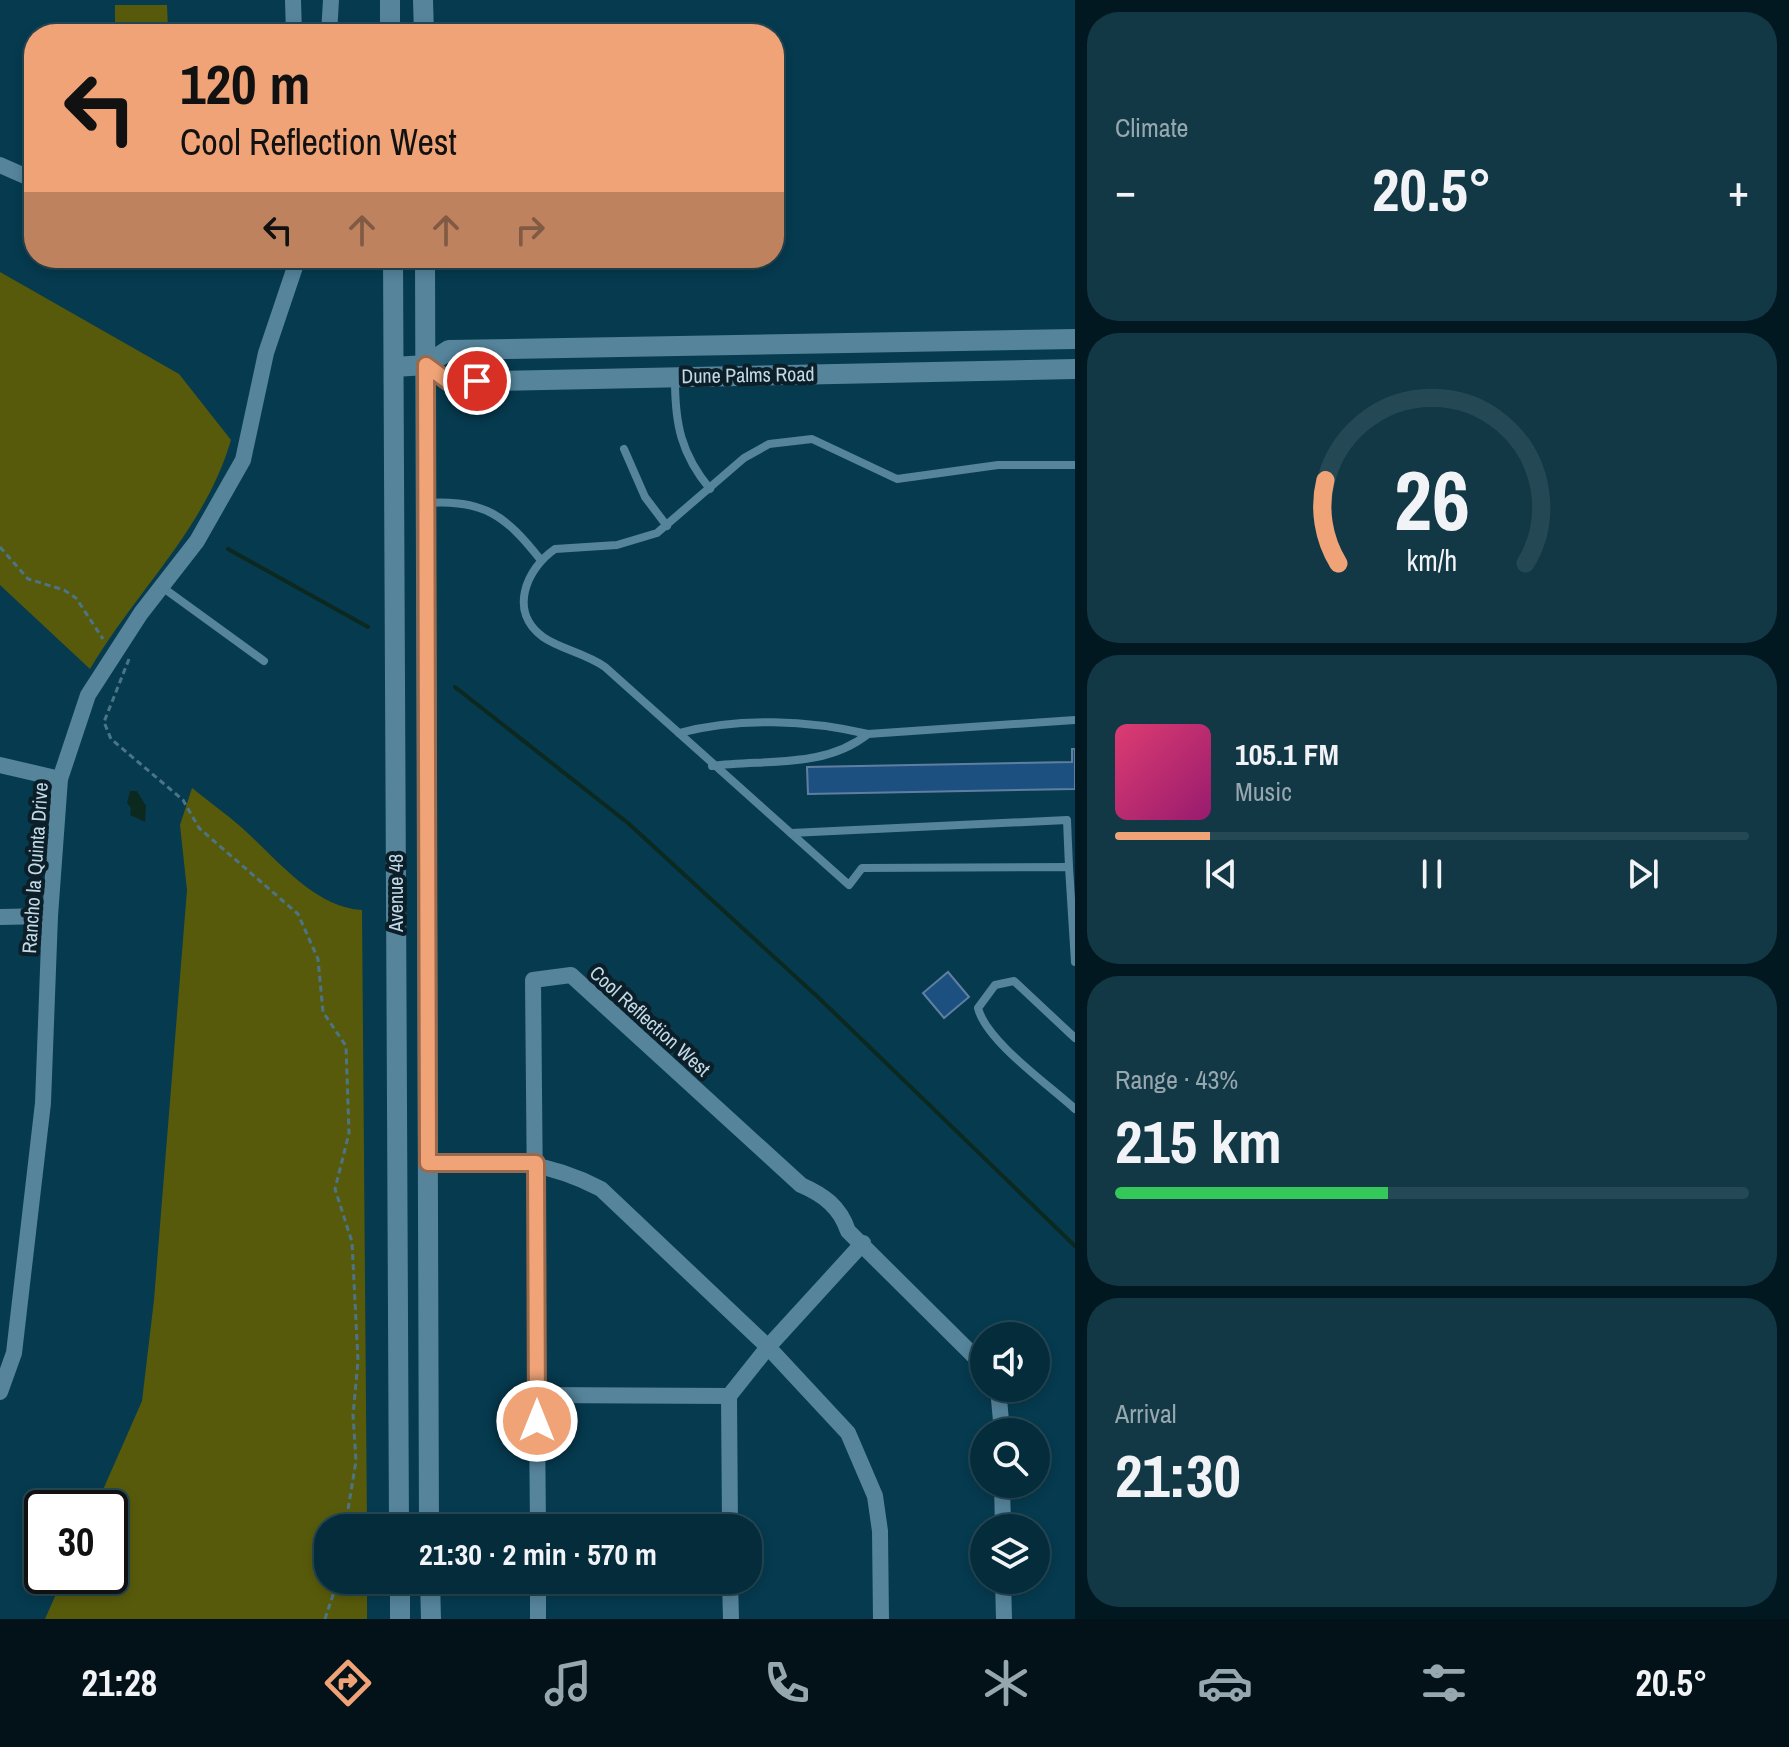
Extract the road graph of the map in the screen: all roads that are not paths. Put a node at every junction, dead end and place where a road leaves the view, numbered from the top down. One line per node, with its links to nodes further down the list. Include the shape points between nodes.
1 (293, 0): 5 (street)
2 (331, 0): 6 (street)
3 (390, 0): 7 (main road)
4 (423, 0): 8 (main road)
5 (294, 24)
6 (330, 24)
7 (390, 24)
8 (424, 24)
9 (0, 165): 10 (street)
10 (24, 176)
11 (295, 268): 28 (street, Rancho la Quinta Drive, via 266,353 243,460 197,541)
12 (393, 268): 18 (main road, Avenue 48)
13 (425, 268): 17 (main road, Avenue 48)
14 (1075, 339): 15 (main road, Dune Palms Road)
15 (901, 342): 16 (main road, Dune Palms Road); 20 (main road, via 891,359)
16 (759, 346): 17 (main road, Dune Palms Road, via 449,350); 21 (main road, via 686,361)
17 (426, 365): 18 (main road, Dune Palms Road); 21 (main road, Dune Palms Road, via 449,382); 25 (main road, Avenue 48)
18 (394, 367): 45 (main road, Avenue 48)
19 (1075, 369): 20 (main road, Dune Palms Road)
20 (821, 374): 21 (main road, Dune Palms Road)
21 (675, 377): 24 (lane, via 676,430 691,466)
22 (624, 449): 26 (lane, via 645,497)
23 (1075, 465): 24 (lane, via 998,465 897,479 812,439 769,444 744,458)
24 (710, 489): 26 (lane)
25 (426, 503): 27 (lane, via 456,501 485,507); 43 (main road, Avenue 48)
26 (667, 526): 27 (lane, via 617,545 555,549)
27 (540, 559): 31 (lane, via 524,590 526,618 542,637 605,667)
28 (161, 587): 29 (lane); 35 (street, Rancho la Quinta Drive, via 88,695)
29 (264, 661)
30 (1075, 720): 32 (lane)
31 (679, 733): 32 (lane, via 707,726 821,723); 34 (lane)
32 (868, 734): 34 (lane, via 821,759)
33 (0, 765): 35 (street)
34 (712, 766): 36 (lane)
35 (60, 779): 38 (street, Rancho la Quinta Drive)
36 (791, 833): 37 (lane, via 849,885 862,868); 37 (lane, via 1067,820)
37 (1069, 867): 40 (lane)
38 (50, 916): 39 (street); 50 (street, Rancho la Quinta Drive, via 43,1103 14,1353)
39 (0, 917)
40 (1075, 962)
41 (1075, 1038): 42 (lane, via 1014,981 995,985 978,1008 981,1020 1008,1049)
42 (1075, 1109)
43 (428, 1163): 44 (street); 45 (main road); 55 (main road, Avenue 48)
44 (536, 1163): 46 (street, Cool Reflection West, via 533,980 571,975 801,1185 842,1214 848,1231); 47 (street, via 567,1171 601,1189); 51 (street, Cool Reflection West)
45 (397, 1164): 49 (main road, Avenue 48)
46 (863, 1243): 47 (street); 48 (street, Cool Reflection West)
47 (768, 1347): 52 (street); 67 (street, via 848,1433 867,1470 880,1531)
48 (970, 1352)
49 (398, 1360): 53 (main road, Avenue 48); 54 (main road, via 411,1407)
50 (0, 1392)
51 (537, 1395): 52 (street); 56 (street, Cool Reflection West)
52 (729, 1396): 57 (street)
53 (399, 1514)
54 (414, 1514)
55 (429, 1514)
56 (538, 1514)
57 (730, 1514)
58 (400, 1594): 63 (main road)
59 (430, 1594): 64 (main road)
60 (538, 1594): 65 (street)
61 (730, 1594): 66 (street)
62 (1003, 1594): 68 (street)
63 (400, 1619)
64 (431, 1619)
65 (538, 1619)
66 (731, 1619)
67 (881, 1619)
68 (1004, 1619)

